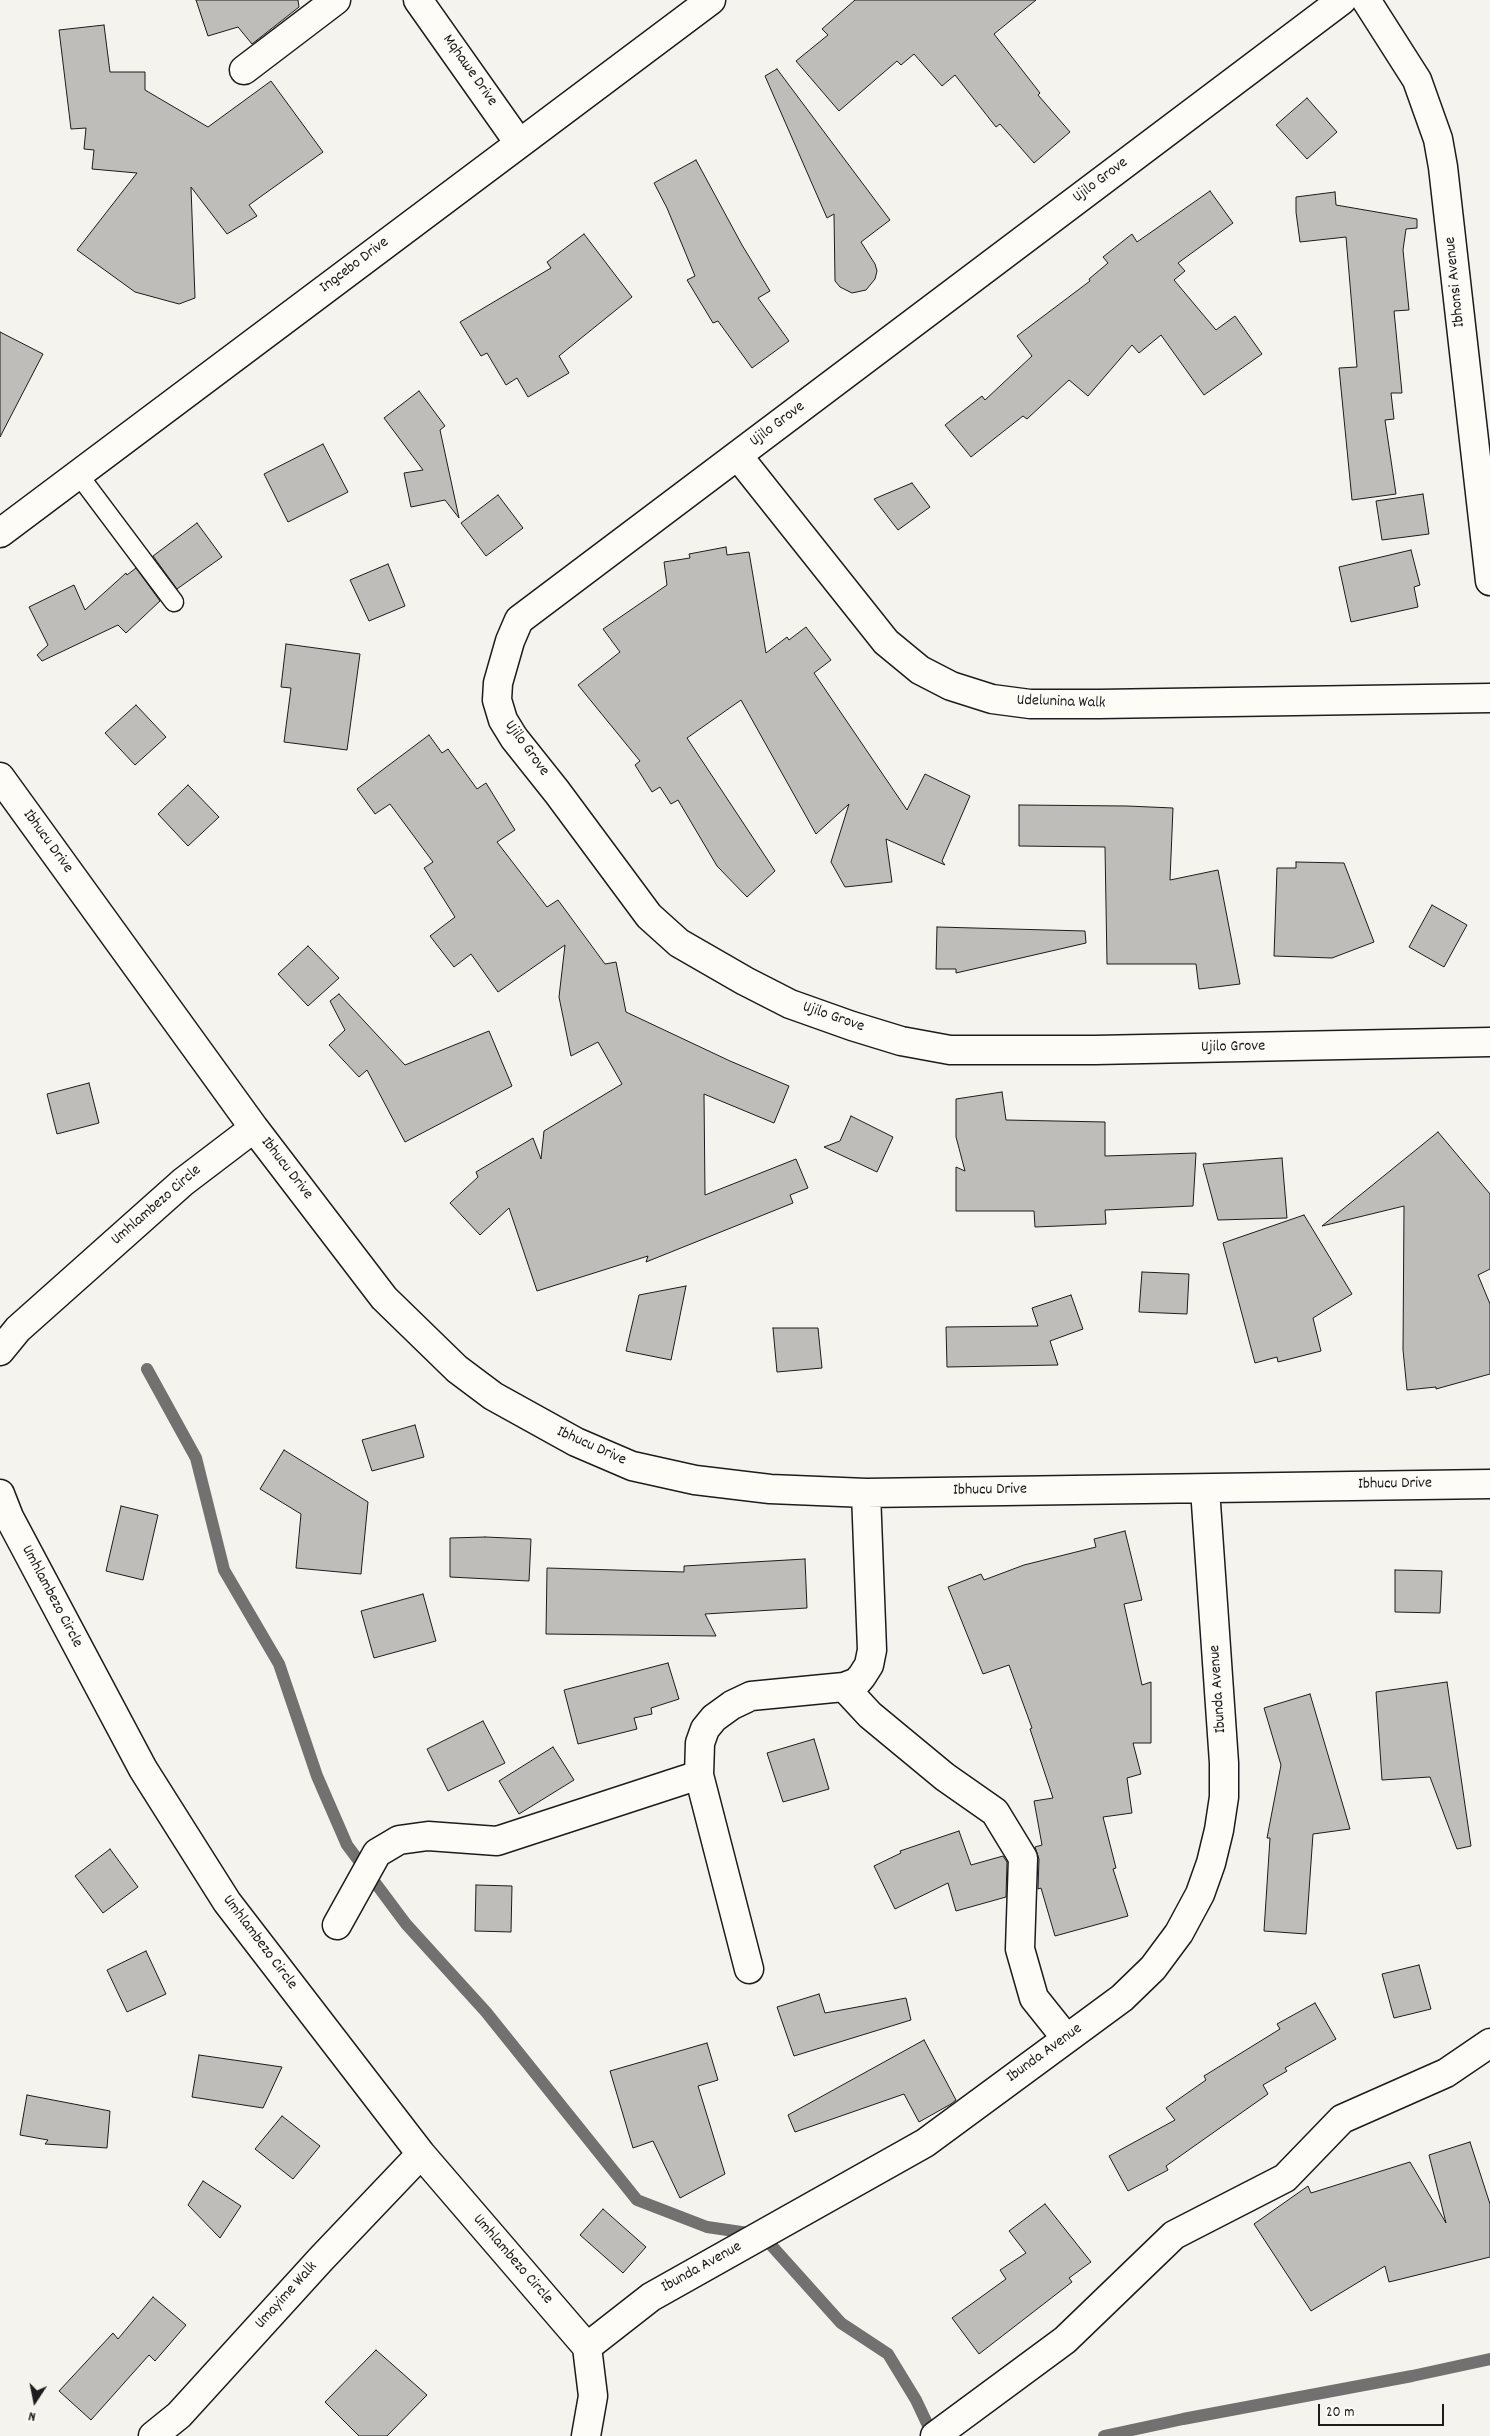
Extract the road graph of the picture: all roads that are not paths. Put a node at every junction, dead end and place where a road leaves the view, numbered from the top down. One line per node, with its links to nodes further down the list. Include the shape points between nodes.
1 (336, 0): 6 (street)
2 (418, 0): 7 (street, Mqhawe Drive)
3 (711, 0): 7 (street, Ingcebo Drive)
4 (1342, 0): 8 (street, Ujilo Grove)
5 (1366, 0): 11 (street, Ibhonsi Avenue, via 1417,80 1438,139)
6 (244, 70)
7 (519, 143): 9 (street, Ingcebo Drive)
8 (738, 456): 13 (street, Udelunina Walk, via 886,642 920,670 951,686 992,699 1030,704); 15 (street, Ujilo Grove, via 519,620 498,683 497,700 501,714 514,738 649,916 680,943 745,982 790,1004 902,1041 950,1050)
9 (78, 474): 10 (street, Ingcebo Drive); 12 (lane)
10 (0, 533)
11 (1490, 581)
12 (174, 602)
13 (1490, 698)
14 (0, 777): 16 (street, Ibhucu Drive)
15 (1490, 1042)
16 (254, 1128): 17 (street, Umhlambezo Circle, via 183,1182 18,1329); 20 (street, Ibhucu Drive, via 384,1298 457,1369 530,1418 632,1466 695,1480 770,1489)
17 (0, 1351)
18 (1490, 1484): 19 (street, Ibhucu Drive)
19 (1205, 1489): 20 (street, Ibhucu Drive); 26 (street, Ibunda Avenue, via 1224,1763 1224,1797 1213,1855 1200,1894 1179,1933 1153,1968 1122,1998)
20 (866, 1493): 22 (street, via 872,1650 869,1665 862,1676 857,1682)
21 (0, 1494): 28 (street, Umhlambezo Circle, via 9,1517 143,1769 227,1902)
22 (844, 1687): 23 (street, via 751,1696 732,1704 705,1729 700,1743); 26 (street, via 877,1721 995,1812 1023,1858 1020,1949 1034,1998)
23 (699, 1776): 24 (street, via 497,1841 428,1836 399,1840 377,1853); 25 (street)
24 (337, 1925)
25 (749, 1969)
26 (1066, 2038): 29 (street, Ibunda Avenue, via 925,2143 651,2297)
27 (1490, 2043): 32 (street, via 1446,2073 1342,2119 1285,2178 1174,2235 1065,2340)
28 (421, 2154): 29 (street, Umhlambezo Circle); 30 (street, Umayime Walk, via 179,2415)
29 (587, 2347): 31 (street, via 593,2396)
30 (153, 2436)
31 (586, 2436)
32 (935, 2436)

